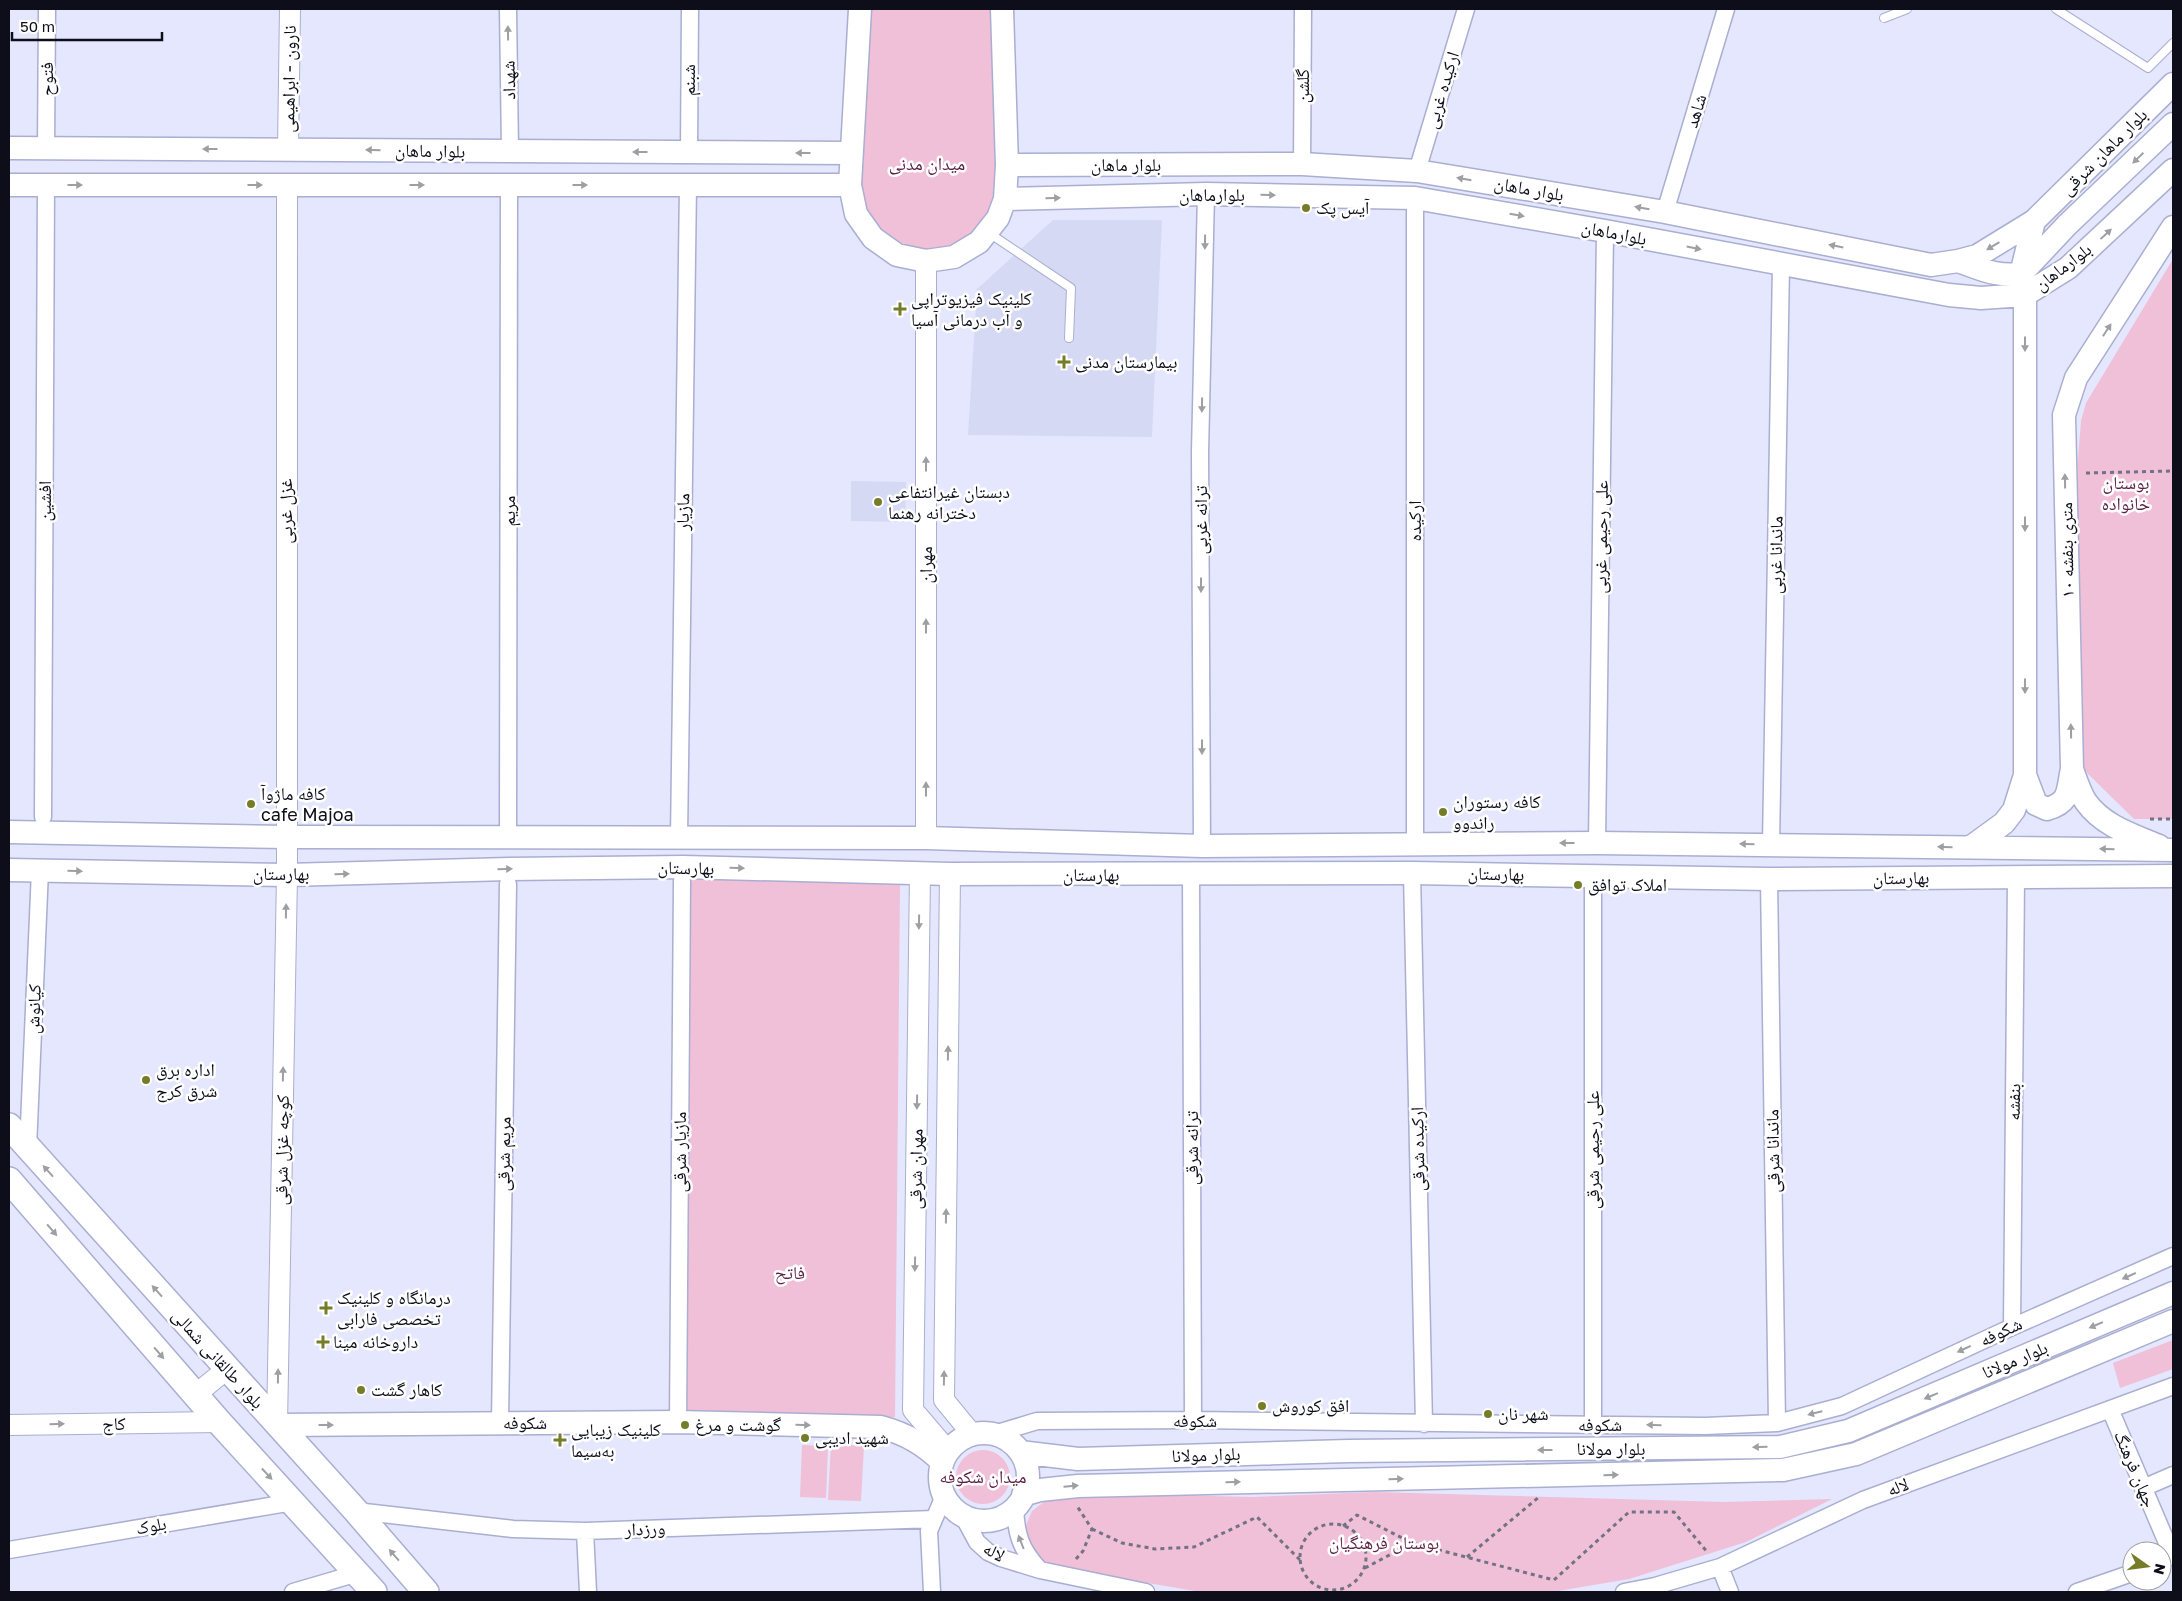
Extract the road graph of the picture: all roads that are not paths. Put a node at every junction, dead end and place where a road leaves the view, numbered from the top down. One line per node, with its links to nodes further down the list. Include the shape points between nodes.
1 (47, 9): 17 (street, فتوح)
2 (290, 9): 18 (street, نارون - ابراهیمی)
3 (508, 9): 19 (street, شهداد, one-way to 3)
4 (690, 9): 20 (street, شبنم)
5 (860, 9): 21 (main road)
6 (1002, 9): 23 (main road)
7 (1303, 9): 22 (street, گلشن)
8 (1466, 9): 25 (street, ارکیده غربی)
9 (1726, 9): 35 (street, شاهد)
10 (1907, 9): 12 (lane)
11 (2056, 9): 13 (lane, via 2148,68)
12 (1884, 18)
13 (2173, 43)
14 (2173, 84): 36 (main road, بلوار ماهان شرقی)
15 (2173, 124): 43 (main road, one-way to 43, via 2067,225)
16 (9, 148): 17 (main road, بلوار ماهان)
17 (46, 148): 18 (main road, بلوار ماهان, one-way to 17)
18 (288, 149): 19 (main road, بلوار ماهان, one-way to 18)
19 (510, 151): 20 (main road, بلوار ماهان, one-way to 19)
20 (689, 152): 21 (main road, بلوار ماهان, one-way to 20)
21 (851, 153): 31 (main road)
22 (1302, 164): 23 (main road, بلوار ماهان); 25 (main road, بلوار ماهان)
23 (1007, 165): 34 (main road)
24 (2173, 170): 43 (main road, بلوارماهان, one-way to 24, via 2068,268)
25 (1417, 171): 35 (main road, بلوار ماهان, one-way to 25)
26 (9, 185): 27 (main road, بلوار ماهان)
27 (46, 185): 28 (main road, بلوار ماهان, one-way to 28); 47 (street, افشین)
28 (287, 185): 29 (main road, بلوار ماهان, one-way to 29); 49 (street, غزل غربی)
29 (510, 185): 30 (main road, بلوار ماهان, one-way to 30); 50 (street, مریم)
30 (688, 185): 31 (main road, بلوار ماهان); 51 (street, مازیار)
31 (850, 185): 40 (main road, via 856,214 873,238 897,255)
32 (1206, 194): 33 (main road, بلوارماهان, one-way to 33); 34 (main road, بلوارماهان, one-way to 32); 56 (street, ترانه غربی, one-way to 56, via 1200,452)
33 (1416, 198): 38 (main road, بلوارماهان, one-way to 38); 54 (street, ارکیده)
34 (1005, 199): 39 (main road, via 998,218)
35 (1666, 212): 41 (main road, بلوار ماهان, one-way to 35, via 1931,265)
36 (2034, 221): 41 (main road, بلوار ماهان, one-way to 41, via 1976,256); 43 (main road)
37 (2173, 227): 45 (main road, ۱۰ متری بنفشه, one-way to 37, via 2064,415 2076,378)
38 (1605, 231): 42 (main road, بلوارماهان, one-way to 42); 53 (street, علی رحیمی غربی)
39 (987, 232): 40 (main road, via 980,242 954,257); 44 (lane, via 1071,288)
40 (926, 261): 52 (street, مهران, one-way to 40)
41 (1958, 262): 43 (main road)
42 (1781, 265): 43 (main road, بلوارماهان, via 1981,298); 55 (street, ماندانا غربی)
43 (2023, 285): 46 (main road, one-way to 46)
44 (1069, 338)
45 (2072, 770): 46 (main road, via 2066,798 2060,805 2047,809 2036,804); 58 (main road, ۱۰ متری بنفشه, via 2086,801 2098,815 2117,828)
46 (2025, 775): 57 (main road, via 2014,810 2004,823)
47 (43, 817)
48 (9, 832): 49 (main road, بهارستان)
49 (286, 838): 50 (main road, بهارستان); 64 (street, غزل غربی)
50 (508, 838): 51 (main road, بهارستان)
51 (678, 838): 52 (main road, بهارستان)
52 (926, 838): 56 (main road, بهارستان)
53 (1598, 843): 54 (main road, بهارستان, one-way to 54); 55 (main road, بهارستان, one-way to 53)
54 (1415, 844): 56 (main road, بهارستان)
55 (1771, 845): 57 (main road, بهارستان, one-way to 55)
56 (1202, 846)
57 (1970, 848): 58 (main road, بهارستان, one-way to 57)
58 (2171, 850)
59 (9, 870): 60 (main road, بهارستان)
60 (40, 870): 64 (main road, بهارستان, one-way to 64); 73 (street, کیانوش)
61 (920, 873): 63 (main road, بهارستان); 64 (main road, بهارستان, one-way to 61, via 683,867); 94 (street, مهران شرقی, one-way to 94, via 913,1410)
62 (1412, 873): 65 (main road, بهارستان); 66 (main road, بهارستان); 88 (street, ارکیده شرقی)
63 (950, 874): 65 (main road, بهارستان); 92 (street, مهران شرقی, one-way to 63, via 944,1400)
64 (287, 875): 90 (street, کوچه غزل شرقی, one-way to 64)
65 (1191, 875): 83 (street, ترانه شرقی)
66 (1593, 875): 69 (main road, بهارستان); 91 (street, علی رحیمی شرقی)
67 (2173, 876): 68 (main road, بهارستان)
68 (2016, 877): 69 (main road, بهارستان); 78 (street, بنفشه)
69 (1769, 879): 87 (street, ماندانا شرقی)
70 (682, 882): 85 (street, مازیار شرقی)
71 (508, 884): 86 (street, مریم شرقی)
72 (9, 1126): 73 (main road, بلوار طالقانی شمالی)
73 (28, 1148): 79 (main road, بلوار طالقانی شمالی, one-way to 73)
74 (9, 1180): 81 (main road, one-way to 81)
75 (2173, 1256): 78 (street, شکوفه, one-way to 78)
76 (2173, 1293): 93 (main road, بلوار مولانا, one-way to 93, via 1848,1431 1780,1447 1348,1451 1078,1460)
77 (2173, 1321): 98 (main road, بلوار مولانا, one-way to 77, via 1040,1490 1065,1487 1783,1470 1856,1454)
78 (2012, 1326): 87 (street, شکوفه, one-way to 87, via 1842,1406)
79 (227, 1369): 81 (street); 90 (main road, بلوار طالقانی شمالی)
80 (2173, 1386): 82 (street, لاله)
81 (195, 1395): 84 (main road)
82 (2110, 1409): 96 (street, جهان فرهنگ); 106 (street, لاله, via 1864,1500)
83 (1193, 1420): 88 (street, شکوفه); 92 (street, شکوفه, via 1037,1421)
84 (219, 1422): 89 (street, کاج, one-way to 84); 99 (main road, one-way to 99)
85 (678, 1422): 86 (main road, شکوفه); 94 (main road, شکوفه, one-way to 94, via 881,1427 906,1435)
86 (500, 1423): 90 (main road, شکوفه, one-way to 86)
87 (1777, 1423): 91 (street, شکوفه, one-way to 91)
88 (1424, 1424): 91 (street, شکوفه)
89 (9, 1425)
90 (277, 1425): 100 (main road, بلوار طالقانی شمالی)
91 (1593, 1425)
92 (983, 1434): 93 (main road, via 1013,1444); 94 (main road, via 955,1444)
93 (1020, 1452): 98 (main road, via 1027,1478)
94 (945, 1457): 97 (main road, via 940,1479)
95 (2173, 1475): 96 (street)
96 (2143, 1488): 105 (street, جهان فرهنگ)
97 (944, 1496): 101 (main road, via 950,1506); 102 (street)
98 (1019, 1501): 101 (main road, via 999,1518); 107 (street, لاله, one-way to 98, via 1027,1556 1019,1540)
99 (293, 1502): 104 (street, بلوک); 108 (main road)
100 (356, 1511): 103 (street, ورزدار, via 513,1529); 112 (main road, بلوار طالقانی شمالی, one-way to 100)
101 (963, 1516): 107 (street, لاله, via 977,1542 988,1552)
102 (934, 1519): 103 (street, ورزدار); 114 (street, via 929,1531)
103 (585, 1531): 113 (street)
104 (9, 1550)
105 (2173, 1558)
106 (1720, 1566): 116 (street, لاله); 117 (street)
107 (1040, 1570): 115 (street, لاله)
108 (358, 1573): 110 (street); 111 (main road)
109 (2122, 1576): 118 (street)
110 (293, 1592)
111 (374, 1592)
112 (426, 1592)
113 (588, 1592)
114 (932, 1592)
115 (1146, 1592)
116 (1624, 1592)
117 (1730, 1592)
118 (2077, 1592)

